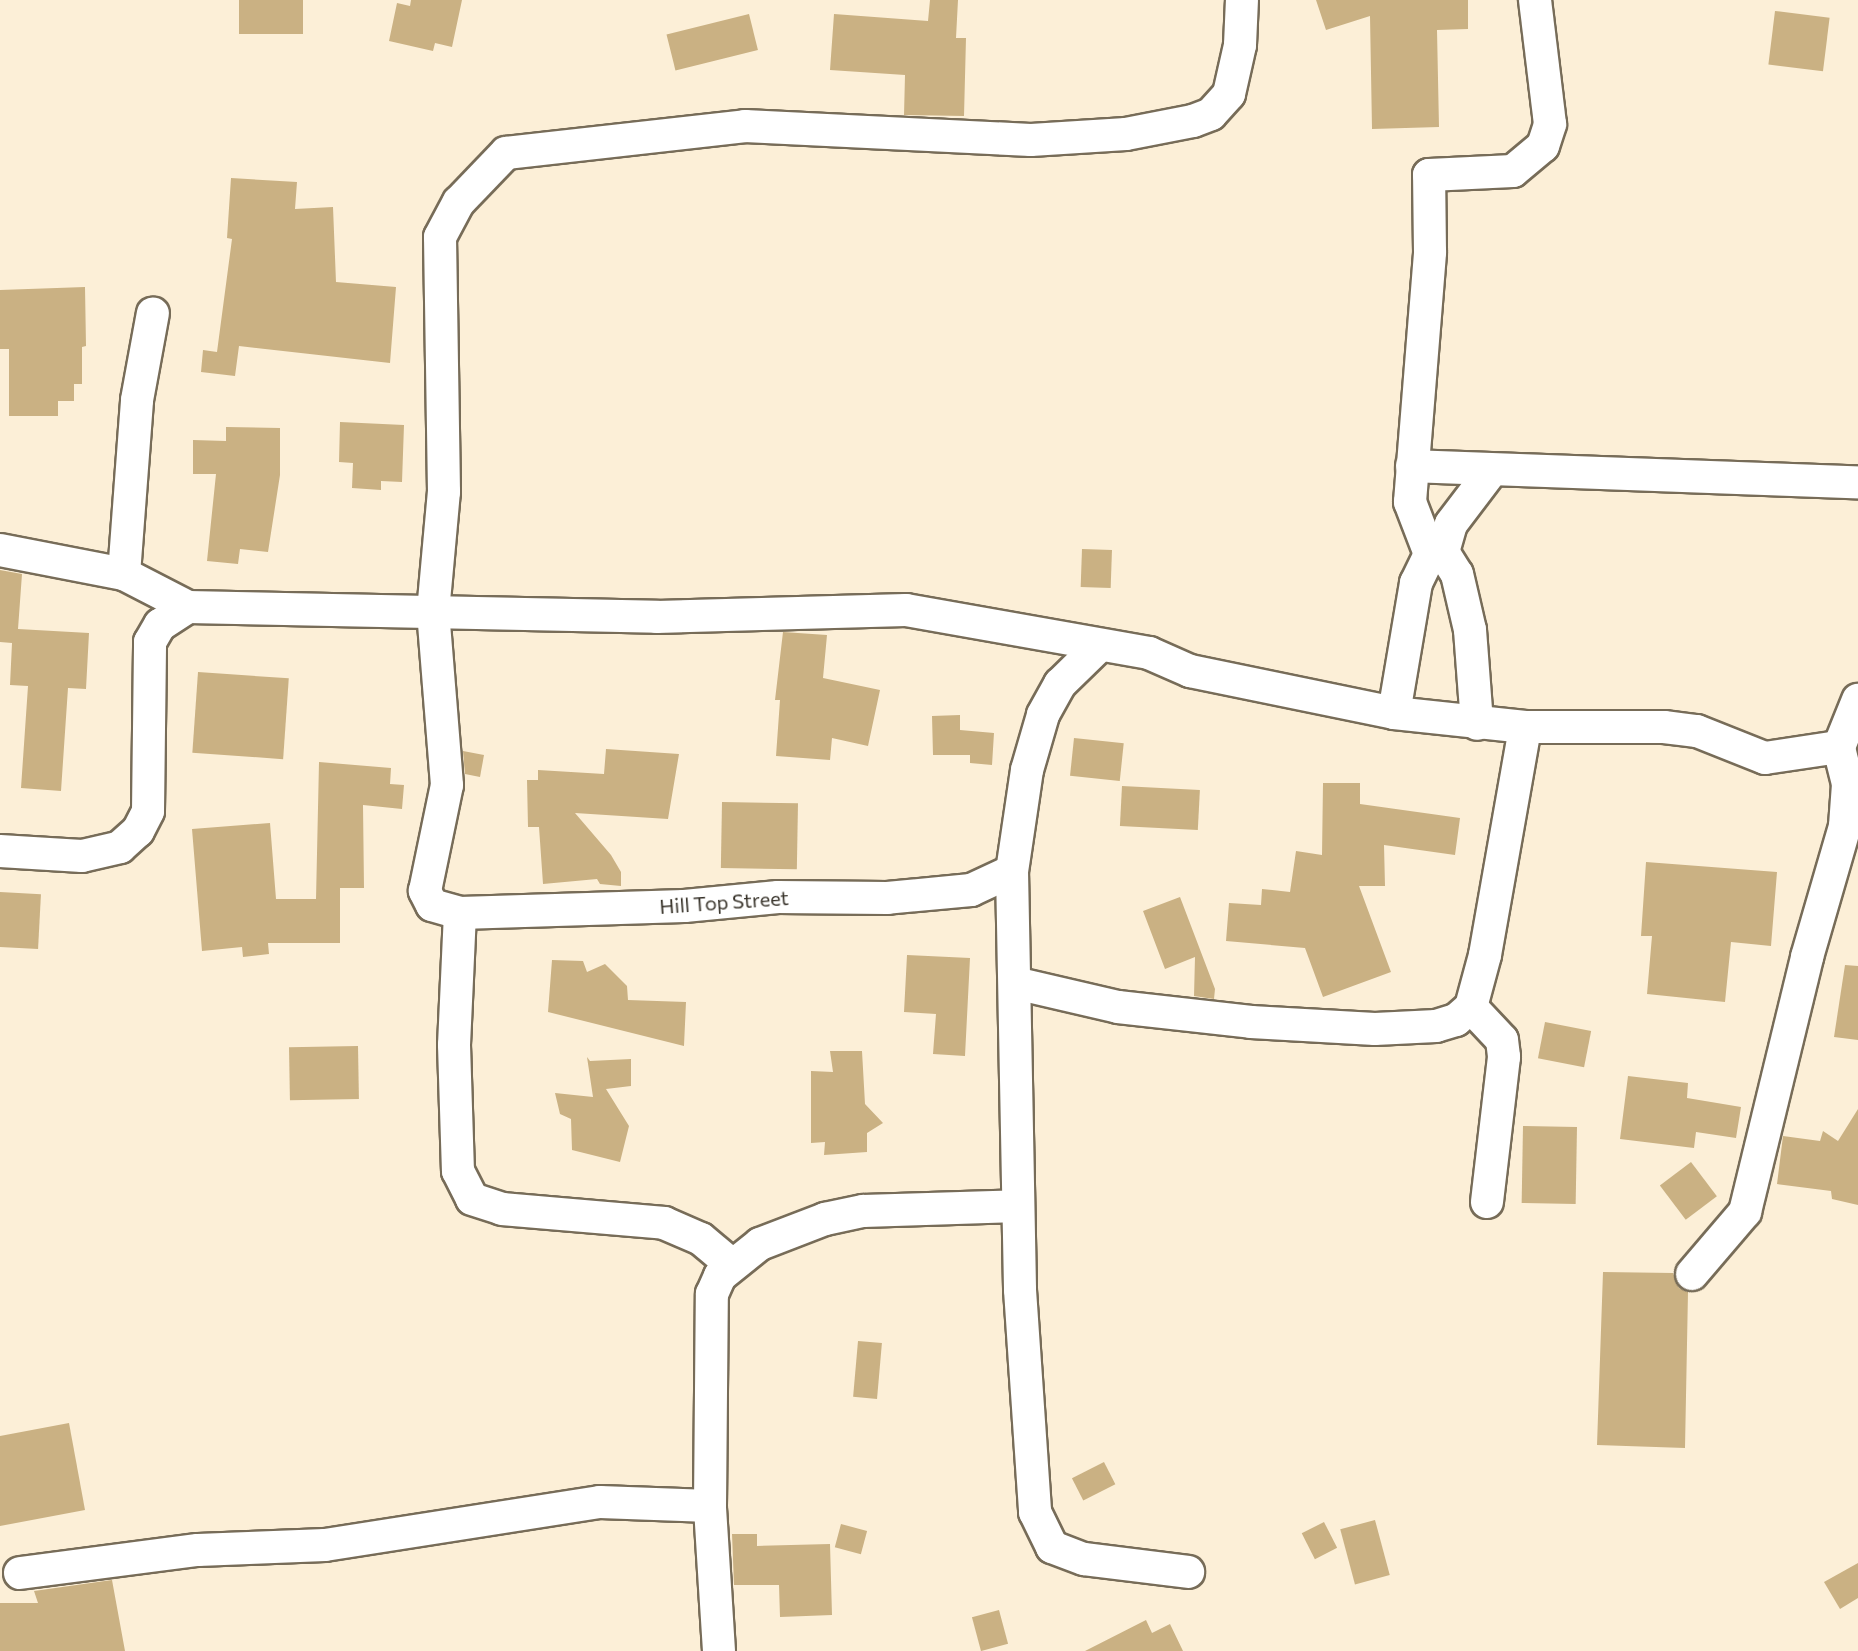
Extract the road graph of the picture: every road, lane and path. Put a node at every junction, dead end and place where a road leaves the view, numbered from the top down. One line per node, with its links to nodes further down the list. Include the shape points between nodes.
1 (1242, 0): 11 (street, via 1240,45 1229,94 1211,114 1161,129 1031,140 745,126 506,153 459,202 440,237 444,492)
2 (1535, 0): 4 (street, via 1550,124 1543,146 1513,171 1429,175 1430,252)
3 (153, 313): 9 (street, via 137,400)
4 (1412, 466): 5 (street); 8 (street, via 1410,502)
5 (1492, 470): 6 (street); 8 (street, via 1451,524)
6 (1858, 482)
7 (0, 550): 9 (street)
8 (1437, 553): 17 (street, via 1416,583); 18 (street, via 1457,574 1470,630)
9 (124, 574): 10 (street)
10 (188, 607): 11 (street); 21 (street, via 160,625 150,642 148,811 138,831 120,847 82,856)
11 (433, 612): 12 (street, via 657,617 906,610); 23 (street, via 447,785 425,891)
12 (1056, 637): 13 (street); 14 (street)
13 (1100, 645): 14 (street); 17 (street, via 1149,653 1190,671)
14 (1060, 684): 22 (street, via 1043,715 1027,770)
15 (1858, 687): 16 (street)
16 (1858, 701): 20 (street)
17 (1394, 713): 18 (street)
18 (1477, 724): 19 (street)
19 (1525, 727): 20 (street, via 1697,731 1765,758); 25 (street, via 1512,818)
20 (1839, 747): 29 (street, via 1848,784 1845,826 1745,1212)
21 (0, 851)
22 (1012, 871): 23 (street, Hill Top Street, via 971,890 887,898); 24 (street)
23 (446, 909): 28 (street, via 458,1171 472,1199 502,1209 664,1223 701,1239)
24 (1015, 983): 25 (street, via 1118,1007 1329,1026 1436,1026 1456,1020); 27 (street)
25 (1471, 1007): 26 (street, via 1502,1040 1504,1057)
26 (1487, 1202)
27 (1018, 1206): 28 (street, via 863,1211 760,1244); 31 (street, via 1035,1512 1052,1547 1084,1559)
28 (731, 1264): 30 (street, via 712,1294)
29 (1692, 1274)
30 (710, 1506): 32 (street, via 600,1502 325,1545 198,1550); 33 (street)
31 (1188, 1572)
32 (20, 1573)
33 (719, 1651)

